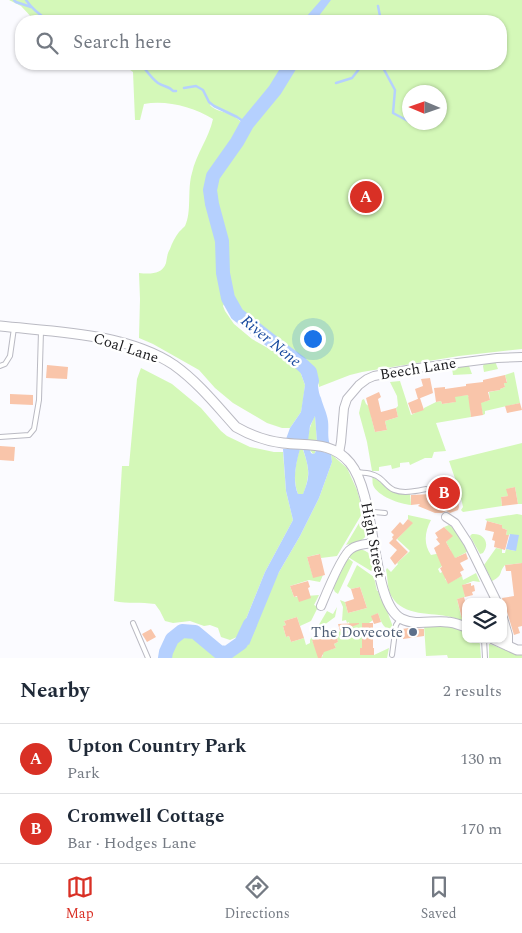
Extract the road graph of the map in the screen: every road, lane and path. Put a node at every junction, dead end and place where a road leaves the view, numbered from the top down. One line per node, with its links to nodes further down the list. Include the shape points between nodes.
1 (0, 326): 2 (street, Coal Lane)
2 (14, 328): 3 (street, Coal Lane); 5 (lane, via 10,356)
3 (41, 330): 6 (lane, via 39,400 34,429 29,434); 7 (street, Coal Lane, via 80,334 154,354 190,378 236,426 249,434)
4 (522, 357): 7 (street, Beech Lane, via 374,376 347,399 341,442)
5 (0, 366)
6 (0, 437)
7 (335, 451): 8 (street, High Street)
8 (356, 472): 9 (lane, via 377,476 393,490); 10 (street, High Street)
9 (426, 489)
10 (368, 513): 11 (lane); 13 (street, High Street)
11 (385, 513)
12 (446, 518): 16 (street, via 455,523 468,543)
13 (374, 543): 14 (street, via 349,550); 18 (street, High Street, via 385,598)
14 (326, 595): 15 (street); 17 (street)
15 (335, 598)
16 (495, 598)
17 (321, 606)
18 (400, 619): 20 (street); 26 (lane, via 396,625)
19 (133, 623): 27 (lane)
20 (462, 625)
21 (507, 632): 24 (street)
22 (484, 643): 28 (lane)
23 (502, 643): 24 (street)
24 (508, 646): 25 (street)
25 (522, 650)
26 (392, 654)
27 (148, 658)
28 (485, 658)

